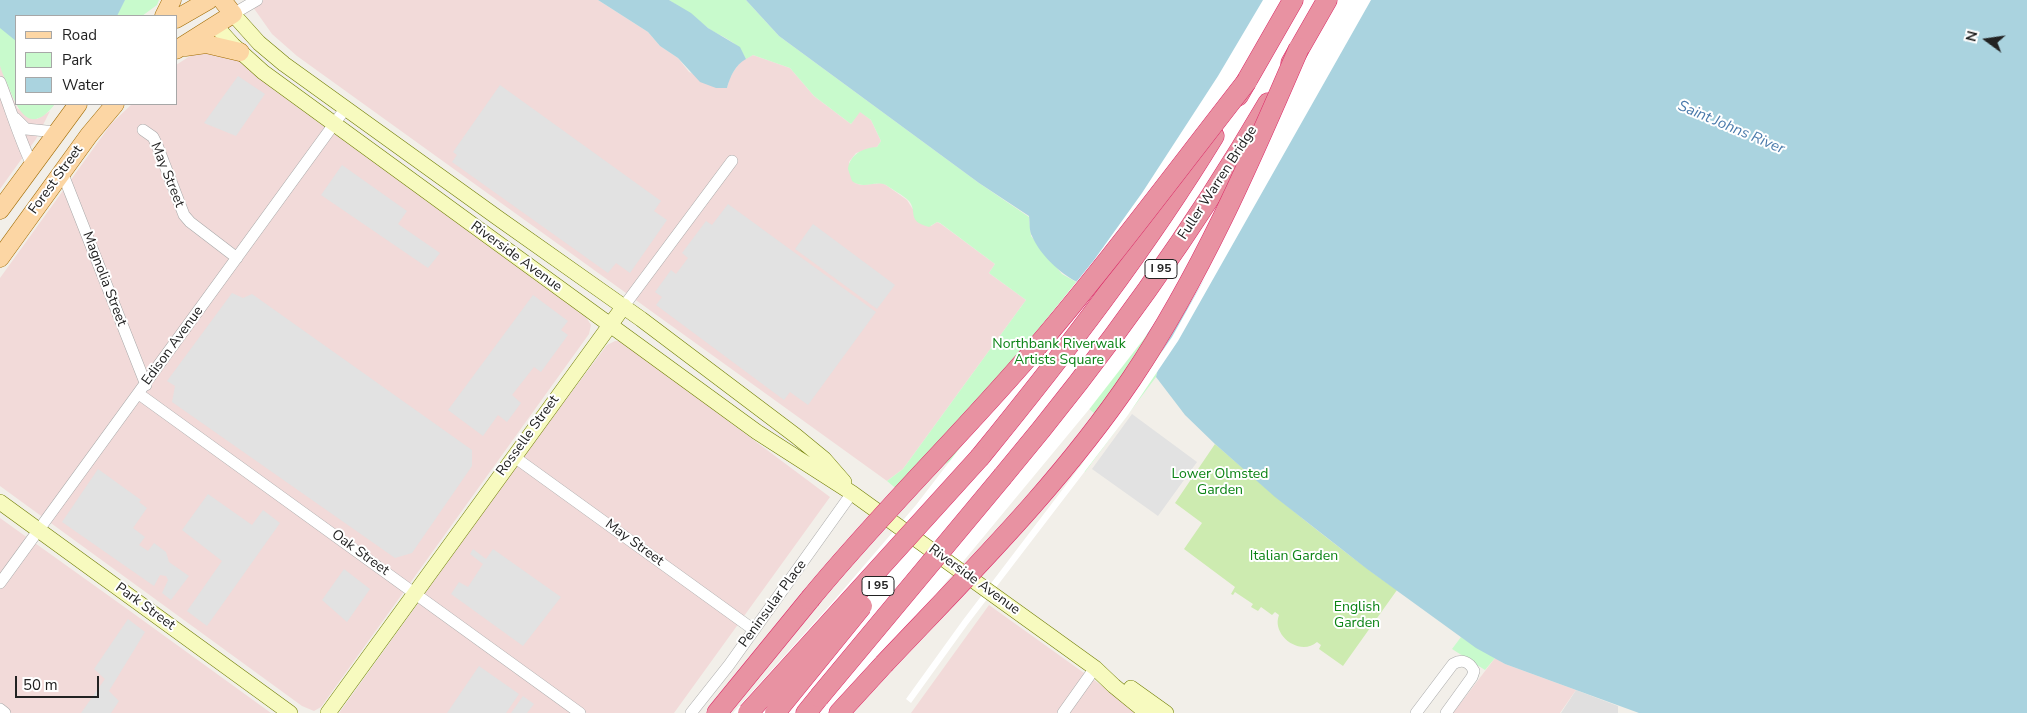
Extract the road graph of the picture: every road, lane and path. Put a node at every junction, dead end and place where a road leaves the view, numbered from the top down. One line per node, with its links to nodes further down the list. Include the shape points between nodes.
1 (172, 0): 8 (main road)
2 (222, 0): 7 (main road, Riverside Avenue)
3 (257, 0): 7 (street)
4 (1293, 0): 14 (highway, Fuller Warren Bridge / I 95)
5 (1327, 0): 11 (highway, Fuller Warren Bridge / I 95)
6 (202, 2): 9 (main road); 10 (main road, Riverside Avenue)
7 (233, 14): 10 (main road); 18 (main road, Riverside Avenue, via 271,54)
8 (164, 15)
9 (178, 18)
10 (215, 25): 12 (main road); 13 (main road, Riverside Avenue)
11 (1299, 48): 44 (highway, Fuller Warren Bridge / I 95, bridge, via 1225,173 1098,358); 54 (highway, bridge, via 1213,239 1171,316 1131,379 1041,498)
12 (178, 49): 13 (main road, via 206,44)
13 (240, 52): 20 (main road, Riverside Avenue)
14 (1247, 81): 36 (highway, Fuller Warren Bridge / I 95, bridge, via 1182,186 1118,280); 51 (highway, bridge, via 1040,342 881,517)
15 (0, 82): 19 (street)
16 (77, 105): 22 (main road, Forest Street)
17 (114, 105): 25 (main road, Forest Street)
18 (345, 109): 20 (street, Edison Avenue); 28 (main road, Riverside Avenue)
19 (15, 118): 22 (street, via 26,128); 24 (street, via 18,135)
20 (334, 124): 27 (main road, Riverside Avenue); 30 (street, Edison Avenue)
21 (143, 130): 30 (street, May Street, via 159,149 184,215)
22 (56, 132): 24 (main road, Forest Street)
23 (732, 161): 31 (street, Rosselle Street)
24 (32, 165): 26 (main road, Forest Street)
25 (62, 172): 29 (main road, Forest Street); 33 (street, Magnolia Street)
26 (0, 210)
27 (462, 218): 28 (main road); 32 (main road, Riverside Avenue)
28 (498, 218): 31 (main road, Riverside Avenue)
29 (0, 258)
30 (237, 258): 33 (street, Edison Avenue)
31 (624, 306): 32 (main road, Rosselle Street); 37 (main road, Riverside Avenue, via 806,443)
32 (610, 325): 35 (main road, Rosselle Street); 37 (main road, Riverside Avenue, via 764,437)
33 (146, 385): 34 (street, Edison Avenue)
34 (139, 394): 39 (street, Edison Avenue); 41 (street, Oak Street)
35 (513, 456): 41 (main road, Rosselle Street); 42 (street, May Street)
36 (980, 457): 52 (highway, bridge); 53 (highway, I 95, bridge)
37 (852, 493): 42 (street, Peninsular Place); 43 (main road, Riverside Avenue)
38 (0, 502): 39 (main road, Park Street)
39 (39, 530): 40 (street, Edison Avenue); 47 (main road, Park Street)
40 (0, 583)
41 (415, 592): 48 (main road, Rosselle Street); 49 (street, Oak Street)
42 (754, 630): 50 (street, Peninsular Place)
43 (1095, 668): 55 (street); 56 (main road, Riverside Avenue); 57 (main road, Riverside Avenue, via 1118,679)
44 (810, 708)
45 (0, 709): 46 (street)
46 (5, 713)
47 (290, 713)
48 (328, 713)
49 (580, 713)
50 (691, 713)
51 (717, 713)
52 (748, 713)
53 (775, 713)
54 (839, 713)
55 (1062, 713)
56 (1147, 713)
57 (1166, 713)
58 (1416, 713): 59 (street, via 1452,664 1465,661 1474,671 1472,678)
59 (1446, 713)

